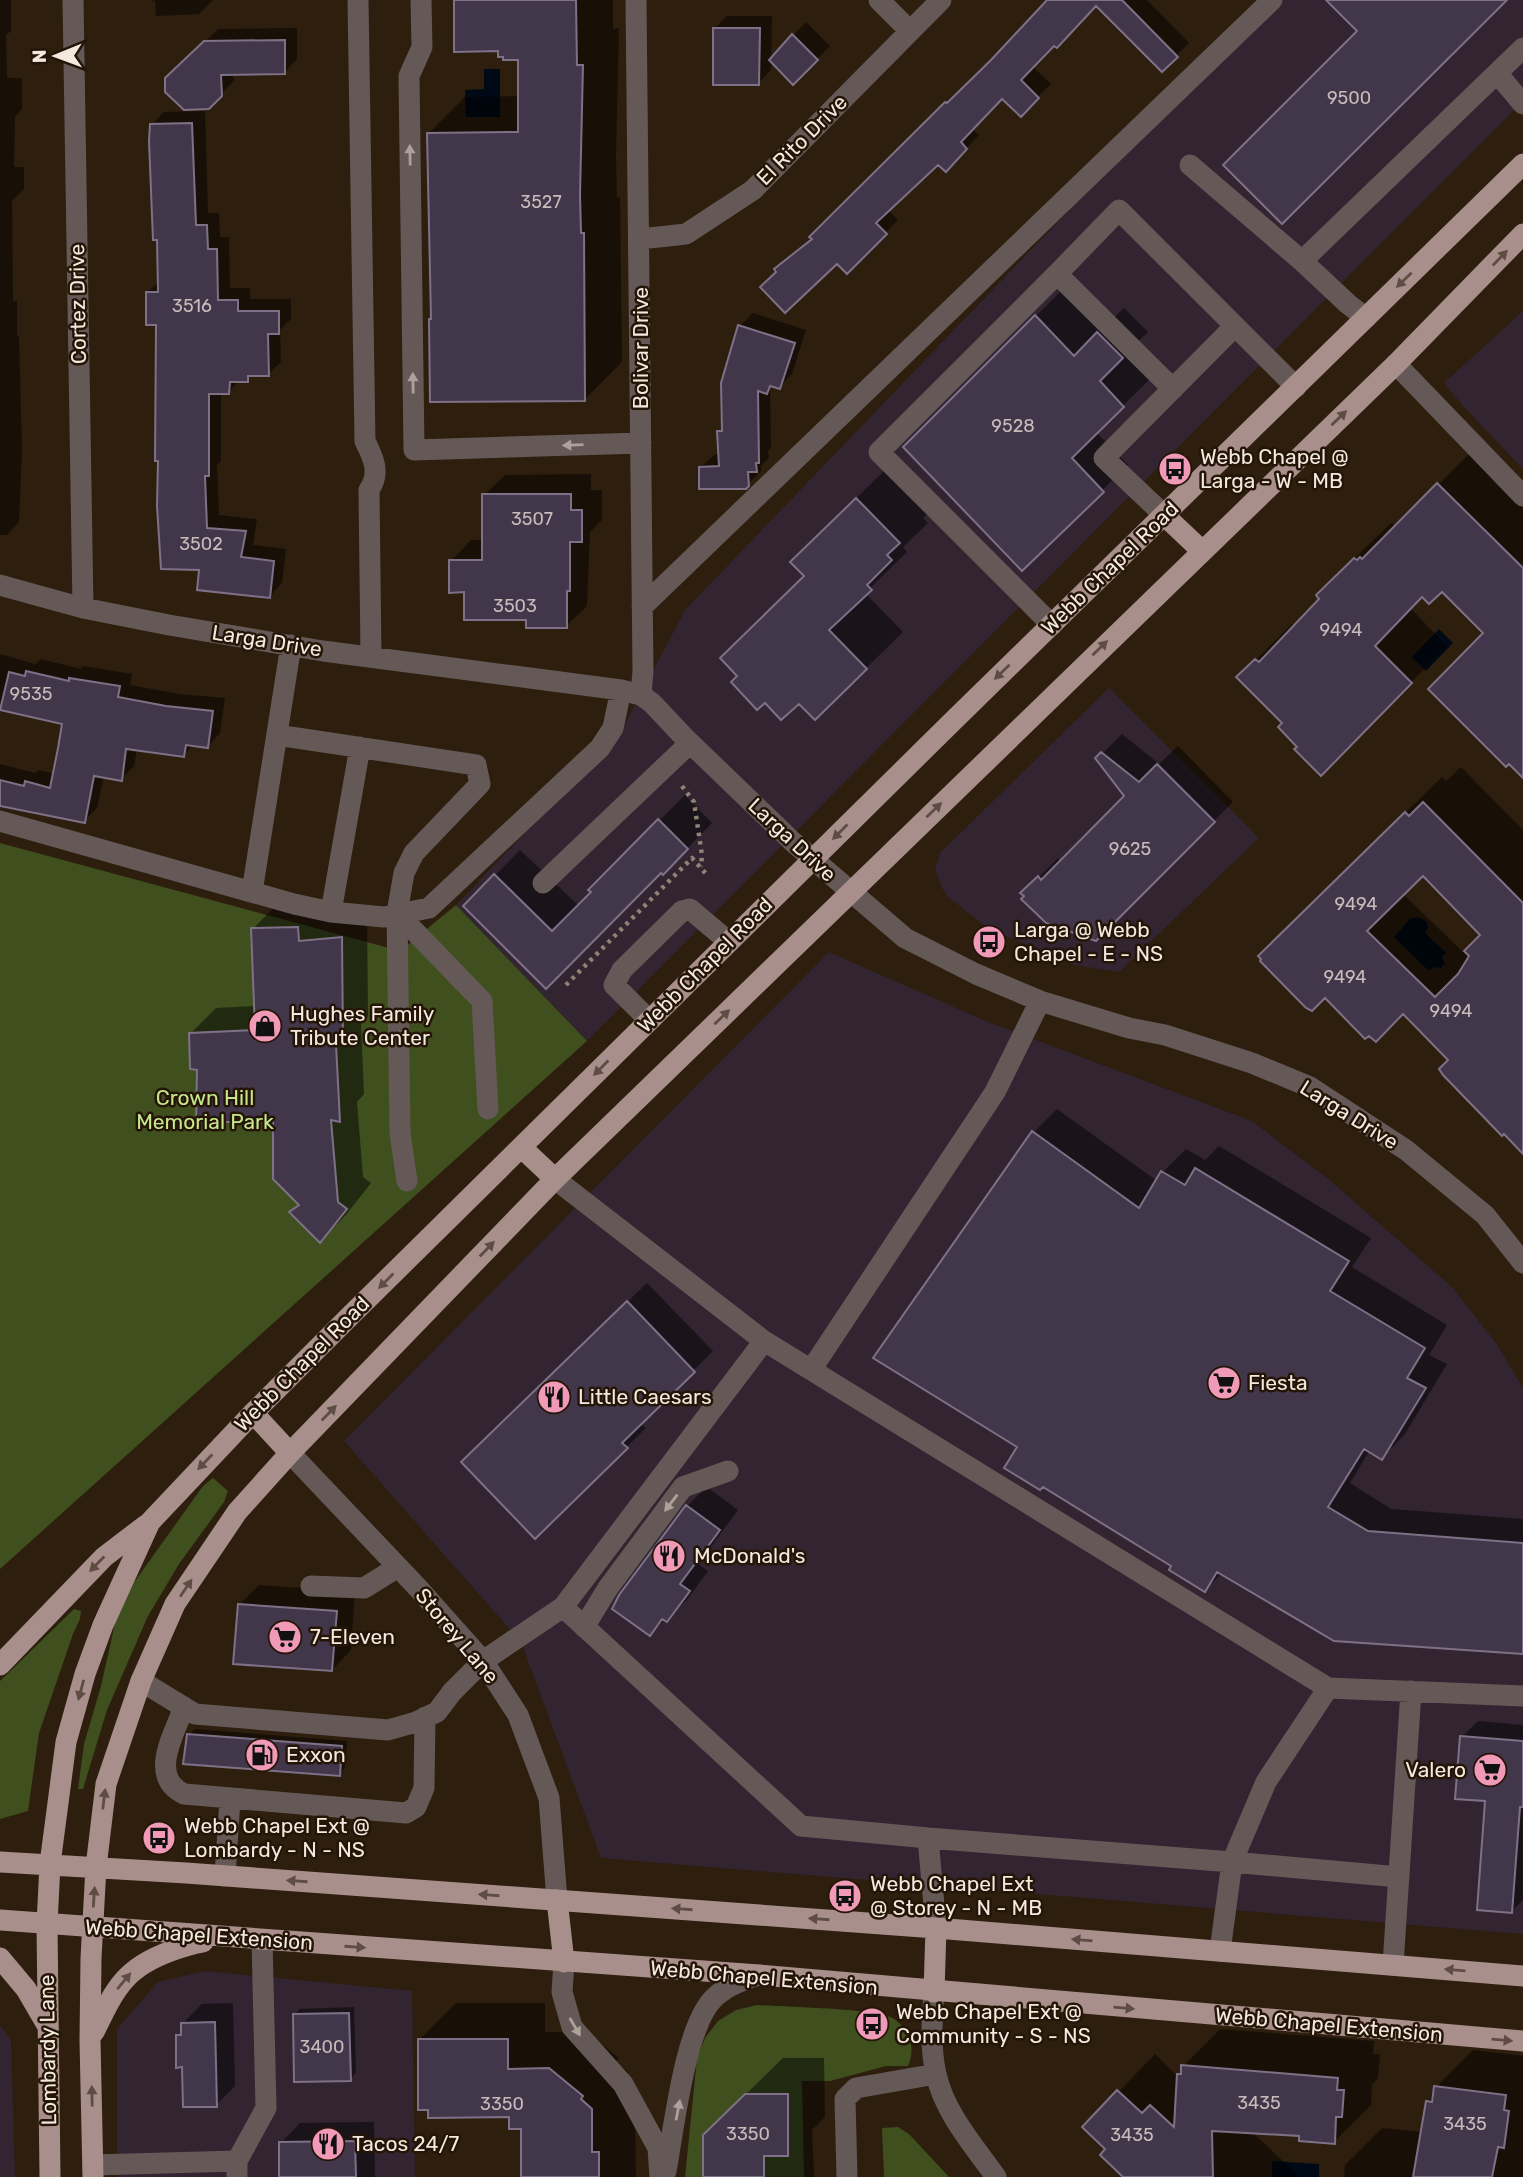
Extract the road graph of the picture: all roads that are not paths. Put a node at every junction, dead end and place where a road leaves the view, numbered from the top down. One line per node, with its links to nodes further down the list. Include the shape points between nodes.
1 (73, 0): 29 (street, Cortez Drive)
2 (358, 0): 32 (street, via 365,441 376,467 369,490)
3 (421, 0): 23 (street, one-way to 3, via 414,450 409,76 422,47)
4 (636, 0): 15 (street, Bolivar Drive)
5 (879, 0): 8 (street)
6 (941, 0): 8 (street, El Rito Drive)
7 (1272, 0): 28 (street)
8 (910, 31): 15 (street, El Rito Drive, via 752,190 686,234)
9 (1523, 48): 10 (street)
10 (1497, 74): 11 (street); 16 (street)
11 (1523, 104)
12 (1523, 164): 18 (main road, Webb Chapel Road, one-way to 18)
13 (1190, 165): 16 (street)
14 (1523, 234): 20 (main road, one-way to 14)
15 (640, 239): 23 (street, Bolivar Drive)
16 (1302, 261): 18 (street)
17 (1057, 274): 19 (street, via 1119,210); 22 (street); 30 (street, via 879,452)
18 (1366, 318): 21 (main road, Webb Chapel Road)
19 (1235, 326): 21 (street); 22 (street)
20 (1396, 363): 24 (street); 26 (main road, one-way to 20)
21 (1296, 387): 25 (main road, Webb Chapel Road)
22 (1173, 389): 25 (street, via 1104,458)
23 (641, 443): 28 (street, Bolivar Drive)
24 (1523, 496)
25 (1164, 515): 26 (main road); 30 (main road, Webb Chapel Road)
26 (1201, 550): 41 (main road, one-way to 26)
27 (0, 585): 29 (street, Larga Drive)
28 (642, 607): 33 (street, Bolivar Drive, via 643,671)
29 (83, 608): 31 (street, Larga Drive)
30 (1052, 625): 38 (main road, Webb Chapel Road, one-way to 38)
31 (291, 645): 32 (street, Larga Drive); 34 (street)
32 (371, 657): 33 (street, Larga Drive)
33 (631, 693): 35 (street, Larga Drive, via 652,703); 43 (street, Bolivar Drive, via 600,748 429,908)
34 (277, 735): 36 (street); 40 (street)
35 (690, 743): 38 (street, Larga Drive); 39 (street)
36 (360, 747): 42 (street); 43 (street, via 476,765 481,784 414,853 404,873)
37 (0, 821): 40 (street, Bolivar Drive)
38 (812, 859): 41 (street, Larga Drive); 44 (main road, Webb Chapel Road)
39 (543, 883)
40 (253, 892): 42 (street, Bolivar Drive)
41 (850, 892): 45 (street, Larga Drive, via 905,938); 49 (main road, one-way to 41)
42 (331, 912): 43 (street, Bolivar Drive, via 384,917)
43 (397, 913): 47 (street, via 482,1001); 50 (street, via 400,1133)
44 (729, 942): 46 (main road, Webb Chapel Road); 46 (street, via 690,909 682,911 622,970 614,985)
45 (1040, 1001): 51 (street, Larga Drive, via 1165,1035 1310,1087 1406,1150 1485,1215); 53 (street, via 995,1092)
46 (649, 1020): 48 (main road, Webb Chapel Road, one-way to 48)
47 (488, 1109)
48 (521, 1147): 49 (main road); 54 (main road, Webb Chapel Road, one-way to 54)
49 (555, 1179): 52 (street); 55 (main road, one-way to 49)
50 (407, 1181)
51 (1523, 1263)
52 (764, 1341): 53 (street); 60 (street)
53 (811, 1370): 65 (street)
54 (253, 1413): 55 (main road); 57 (main road, Webb Chapel Road, one-way to 57)
55 (290, 1453): 58 (street, Storey Lane); 64 (main road, one-way to 55, via 175,1604 237,1512)
56 (728, 1471): 61 (street, one-way to 61, via 683,1487)
57 (150, 1522): 63 (main road, one-way to 63, via 104,1556); 74 (main road, Webb Chapel Road, one-way to 74, via 85,1674 66,1742)
58 (398, 1567): 59 (street, via 364,1588); 62 (street, Storey Lane)
59 (311, 1586)
60 (563, 1607): 61 (street); 62 (street)
61 (584, 1627): 71 (street, via 801,1826)
62 (483, 1661): 69 (street, via 437,1712); 78 (street, Storey Lane, via 518,1715 549,1798)
63 (0, 1665)
64 (141, 1681): 68 (street); 75 (main road, one-way to 64, via 106,1784)
65 (1328, 1688): 66 (street); 73 (street, via 1266,1782)
66 (1411, 1691): 67 (street); 77 (street)
67 (1523, 1696)
68 (184, 1707): 69 (street, via 195,1714 388,1730); 70 (street, via 165,1758 166,1776 184,1794)
69 (425, 1717): 70 (street, via 424,1788 416,1807 406,1813)
70 (230, 1800): 76 (street)
71 (928, 1839): 73 (street); 81 (street)
72 (0, 1862): 74 (main road)
73 (1231, 1862): 77 (street); 85 (street)
74 (50, 1864): 75 (main road); 80 (main road, Webb Chapel Road)
75 (96, 1867): 76 (main road); 82 (main road, one-way to 75)
76 (225, 1876): 78 (main road, one-way to 76)
77 (1399, 1877): 88 (street)
78 (557, 1900): 81 (main road, one-way to 78); 87 (main road)
79 (0, 1920): 80 (main road)
80 (47, 1924): 82 (main road, Webb Chapel Extension); 92 (main road, Lombardy Lane)
81 (936, 1927): 85 (main road, one-way to 81); 91 (main road)
82 (92, 1928): 83 (main road, Webb Chapel Extension); 93 (main road, Lombardy Lane)
83 (241, 1939): 84 (main road, Webb Chapel Extension); 93 (main road, one-way to 83, via 110,1998 129,1974 148,1960 193,1943)
84 (262, 1940): 87 (main road, Webb Chapel Extension, one-way to 87); 96 (street, via 266,2108)
85 (1220, 1951): 88 (main road)
86 (0, 1958): 92 (main road, via 26,1989)
87 (564, 1962): 89 (main road, Webb Chapel Extension); 99 (street, one-way to 99, via 562,1992 572,2027 623,2084 657,2148)
88 (1393, 1965): 90 (main road, one-way to 88)
89 (759, 1975): 91 (main road, Webb Chapel Extension); 99 (street, one-way to 89, via 700,2016 715,1997 735,1983)
90 (1523, 1976)
91 (934, 1992): 94 (main road, Webb Chapel Extension, one-way to 94); 95 (street, via 931,2026)
92 (48, 2027): 98 (main road, Lombardy Lane)
93 (90, 2040): 97 (main road, Lombardy Lane, one-way to 93)
94 (1523, 2041)
95 (936, 2074): 100 (street, via 856,2088 845,2099); 101 (street, via 947,2103)
96 (237, 2169): 97 (street)
97 (93, 2171)
98 (50, 2177)
99 (662, 2177)
100 (847, 2177)
101 (996, 2177)

